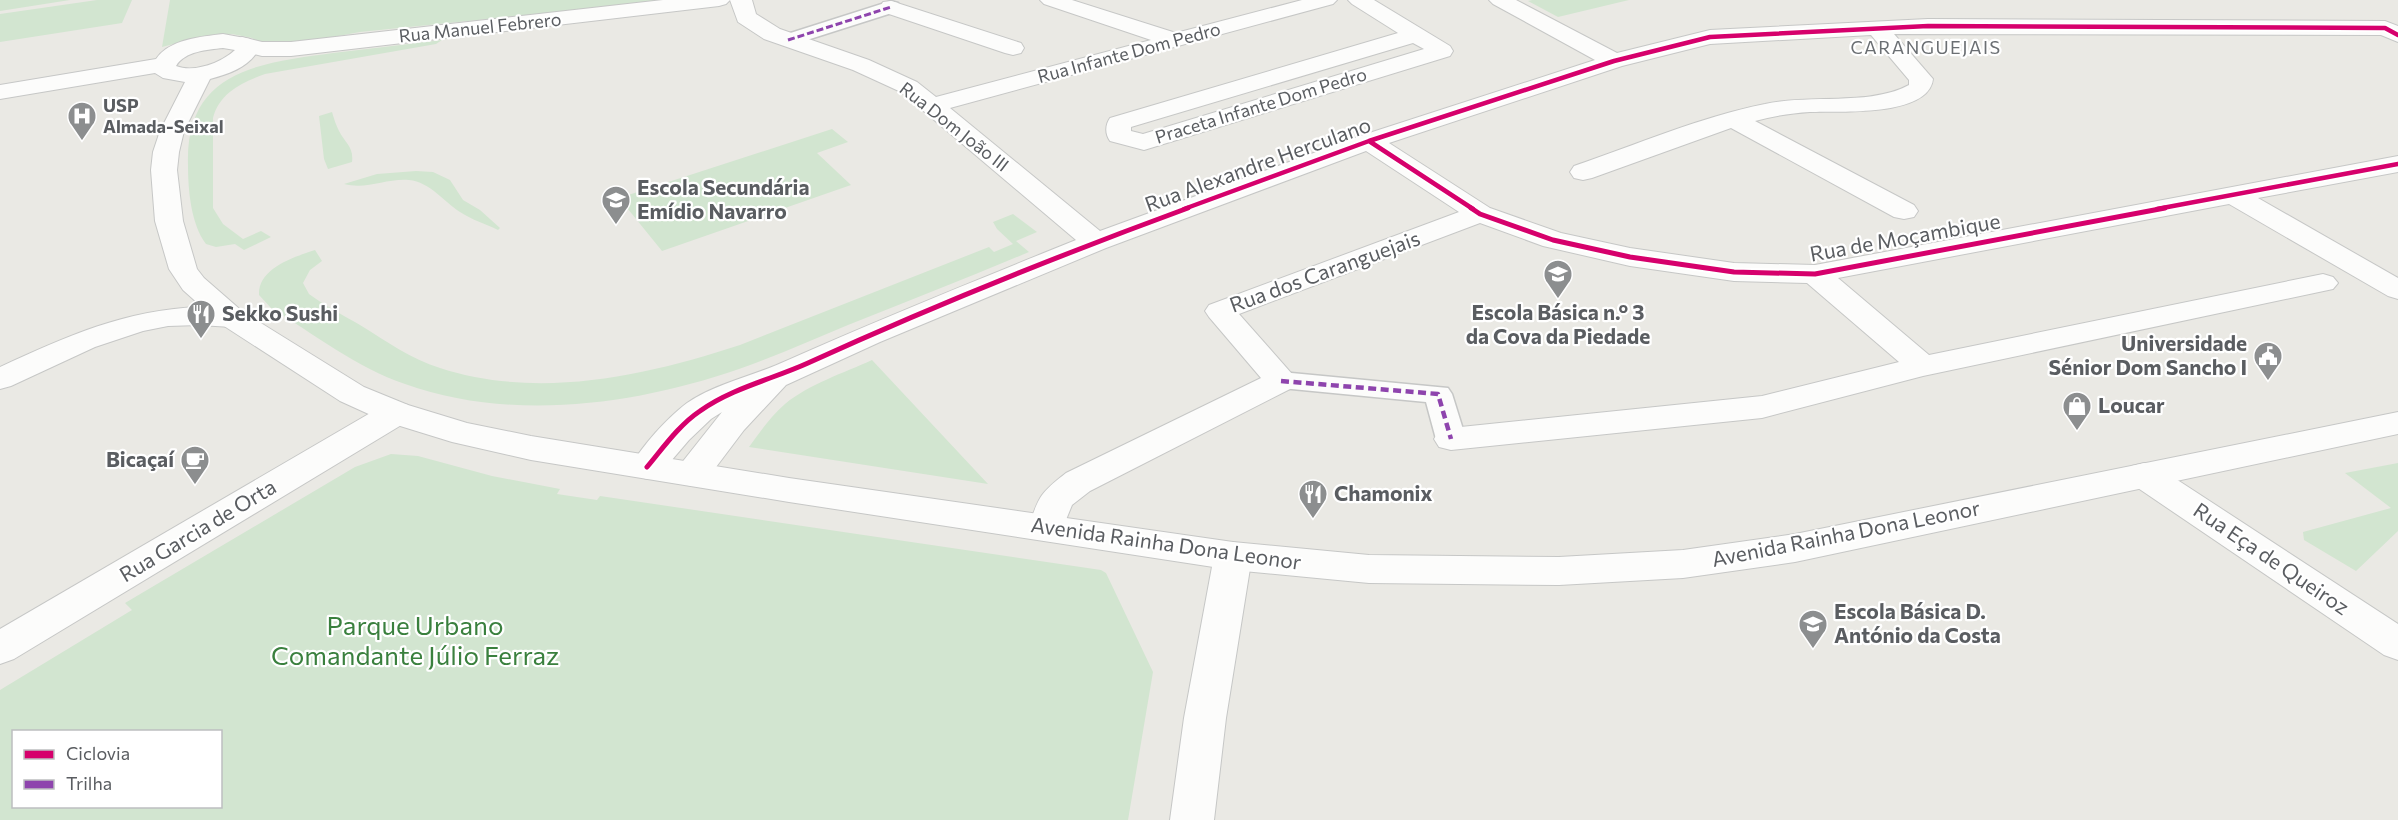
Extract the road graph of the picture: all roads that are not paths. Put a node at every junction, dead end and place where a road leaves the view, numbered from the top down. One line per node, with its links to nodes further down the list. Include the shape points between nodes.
1 (719, 0): 14 (street, Rua Manuel Febrero, via 277,50)
2 (741, 0): 12 (street, Rua Dom João III, via 746,17)
3 (915, 0): 8 (street)
4 (1051, 0): 13 (street)
5 (1326, 0): 13 (street, Rua Infante Dom Pedro)
6 (1359, 0): 10 (street, Praceta Infante Dom Pedro)
7 (1500, 0): 16 (street)
8 (891, 8): 12 (street); 15 (street)
9 (1877, 28): 11 (street, Rua Alexandre Herculano, via 1920,17 2385,28); 16 (street, Rua Alexandre Herculano, via 1710,37); 21 (street, via 1921,79 1920,87 1911,95 1883,101 1773,109)
10 (1416, 35): 10 (street, Praceta Infante Dom Pedro, via 1119,123 1119,136 1144,142 1442,51)
11 (2398, 35)
12 (788, 40): 20 (street, Rua Dom João III, via 861,65 909,87)
13 (1177, 41): 20 (street, Rua Infante Dom Pedro)
14 (242, 44): 17 (street, Rua Manuel Febrero, via 223,41 198,45 175,54); 18 (street, via 248,51 244,57 226,67)
15 (1013, 48)
16 (1614, 61): 22 (street, Rua Alexandre Herculano)
17 (163, 65): 18 (street, via 167,72 175,74); 19 (street)
18 (201, 73): 32 (street, Avenida Rainha Dona Leonor, via 172,130 166,152 169,221 183,269 193,284)
19 (0, 92)
20 (931, 106): 28 (street, Rua Dom João III)
21 (1733, 119): 24 (street); 26 (street)
22 (1369, 141): 27 (street, Rua de Moçambique); 28 (street, Rua Alexandre Herculano)
23 (2398, 164): 25 (street, Rua de Moçambique)
24 (1583, 172)
25 (2234, 196): 29 (street, Rua de Moçambique); 31 (street)
26 (1904, 211)
27 (1480, 214): 29 (street, Rua de Moçambique, via 1553,240 1630,257 1734,272); 36 (street, Rua dos Caranguejais, via 1220,311)
28 (1096, 242): 34 (street, Rua Alexandre Herculano)
29 (1815, 274): 33 (street)
30 (2323, 283): 33 (street)
31 (2398, 290)
32 (232, 318): 35 (street, via 184,315 136,321 101,332); 37 (street, Avenida Rainha Dona Leonor, via 352,394)
33 (1923, 366): 39 (street, via 1762,407)
34 (779, 376): 40 (street, Rua Alexandre Herculano, via 732,393 699,411); 41 (street, Rua Alexandre Herculano, via 732,422)
35 (0, 379)
36 (1281, 381): 39 (street, via 1438,394); 43 (street, via 1078,482 1056,499)
37 (396, 413): 40 (street, Avenida Rainha Dona Leonor, via 464,434); 46 (street, Rua Garcia de Orta)
38 (2398, 423): 42 (street, Avenida Rainha Dona Leonor)
39 (1451, 439)
40 (647, 467): 41 (street, Avenida Rainha Dona Leonor)
41 (692, 474): 43 (street, Avenida Rainha Dona Leonor)
42 (2144, 475): 44 (street, Avenida Rainha Dona Leonor, via 1795,548 1683,564 1559,571 1369,569); 45 (street, Rua Eça de Queiroz)
43 (1046, 528): 44 (street, Avenida Rainha Dona Leonor)
44 (1233, 556): 47 (street)
45 (2398, 644)
46 (0, 648)
47 (1192, 820)

